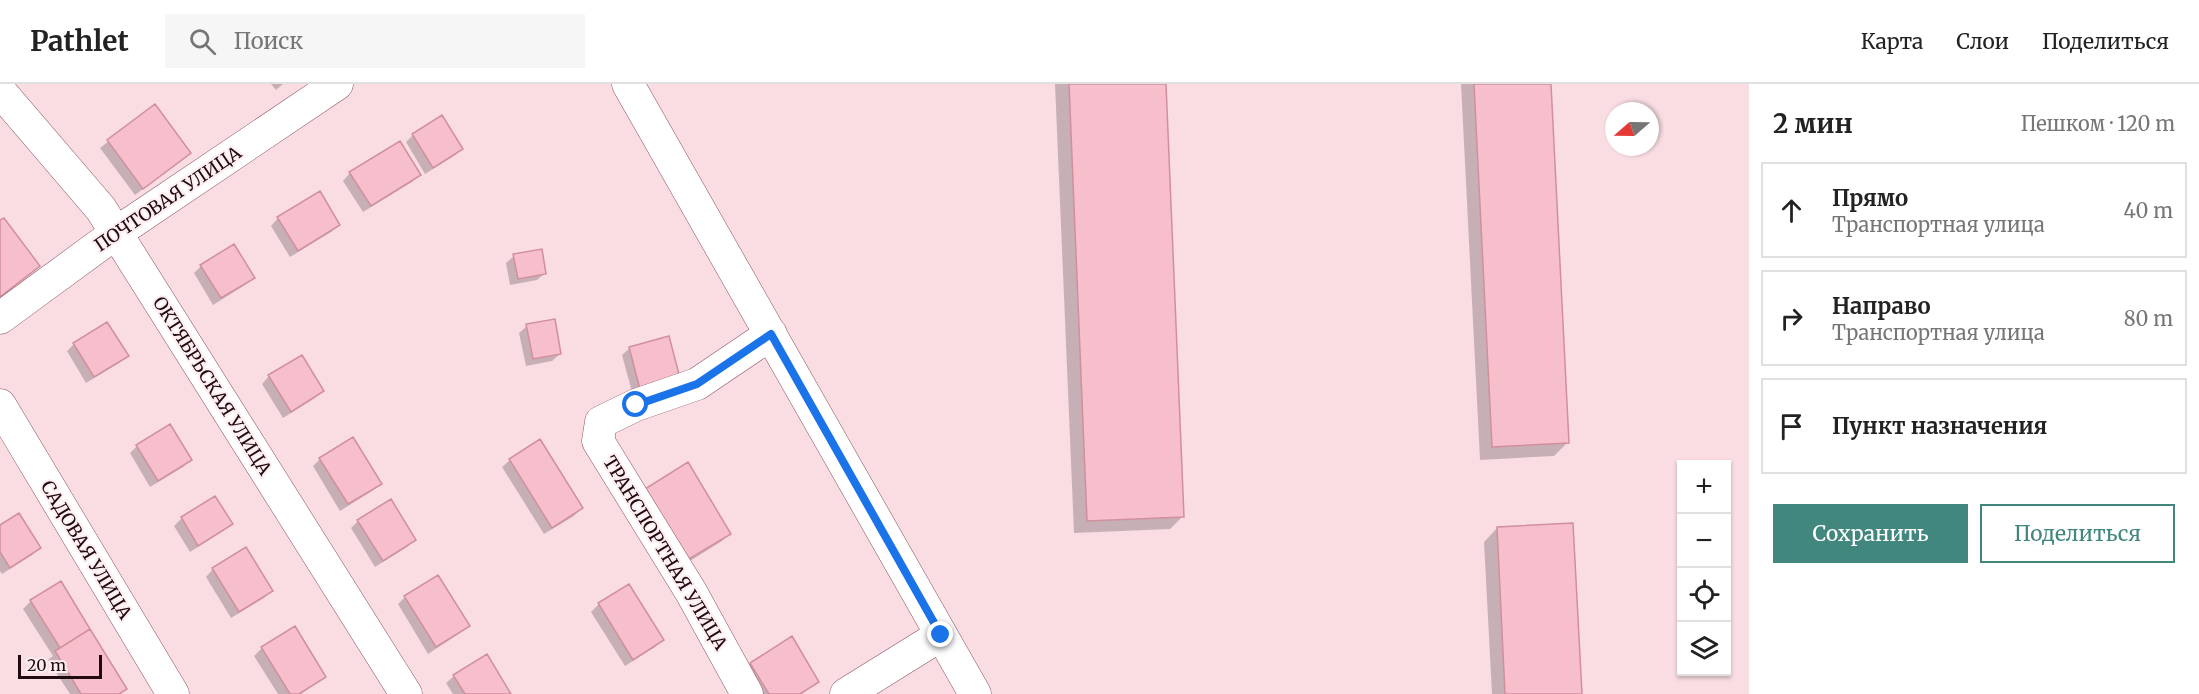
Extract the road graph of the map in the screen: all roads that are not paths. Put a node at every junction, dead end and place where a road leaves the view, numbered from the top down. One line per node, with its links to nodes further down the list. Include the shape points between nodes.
1 (338, 84): 4 (street, ПОЧТОВАЯ УЛИЦА)
2 (628, 84): 6 (street)
3 (0, 91): 4 (street, ОКТЯБРЬСКАЯ УЛИЦА, via 101,209)
4 (116, 233): 5 (street, ПОЧТОВАЯ УЛИЦА); 10 (street, ОКТЯБРЬСКАЯ УЛИЦА)
5 (0, 318)
6 (771, 334): 8 (street); 11 (street, ТРАНСПОРТНАЯ УЛИЦА, via 697,384 601,422 598,441 691,592)
7 (0, 405): 9 (street, САДОВАЯ УЛИЦА)
8 (941, 635): 12 (street); 13 (street)
9 (173, 694)
10 (406, 694)
11 (747, 694)
12 (846, 694)
13 (975, 694)

